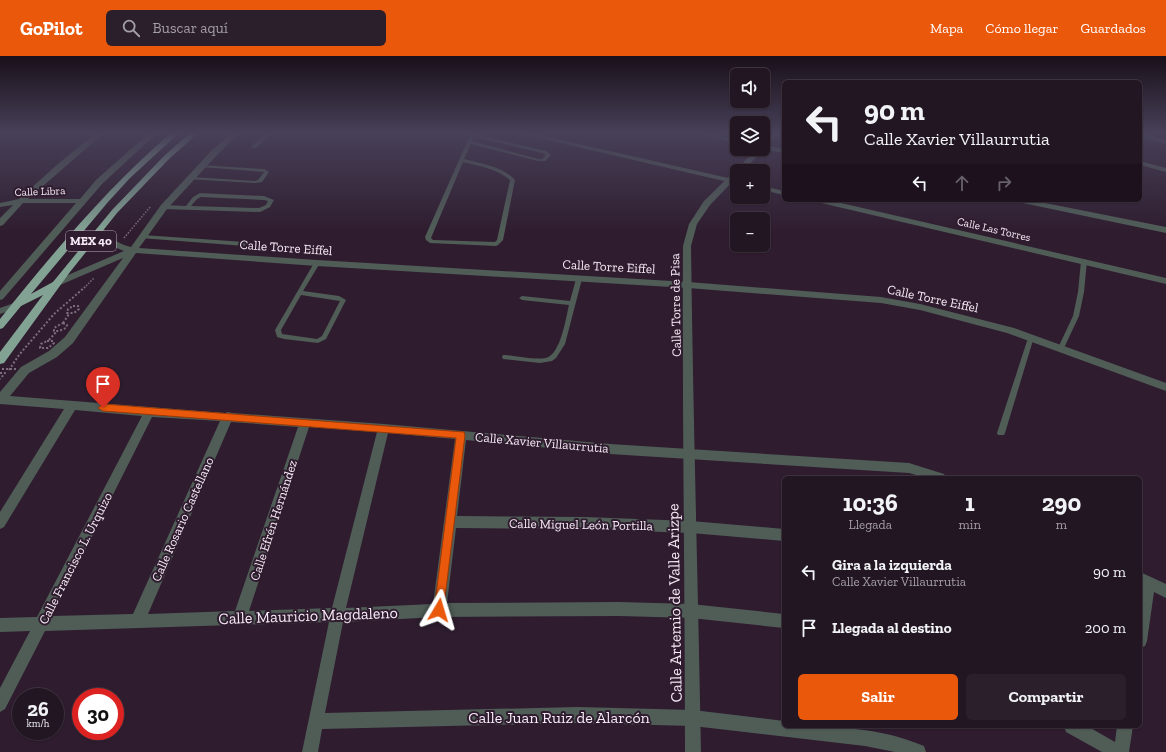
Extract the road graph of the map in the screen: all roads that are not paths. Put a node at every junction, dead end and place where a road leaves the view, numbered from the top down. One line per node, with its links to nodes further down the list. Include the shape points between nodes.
1 (59, 165): 17 (street)
2 (117, 165): 18 (street)
3 (139, 165): 41 (highway, MEX 40, via 87,218)
4 (159, 165): 25 (highway, MEX 40)
5 (459, 165): 6 (lane, via 428,239 432,242 496,244 500,240 513,180 508,174)
6 (481, 165)
7 (664, 165): 12 (street)
8 (1149, 165): 10 (street)
9 (201, 166): 11 (street); 11 (lane, via 267,172 260,181 255,182)
10 (1166, 170)
11 (190, 178): 22 (street)
12 (730, 180)
13 (730, 184): 35 (street, Calle Torre de Pisa, via 707,203 693,224 687,246)
14 (770, 190): 15 (street)
15 (782, 193)
16 (0, 198): 21 (street)
17 (20, 201): 18 (street, Calle Libra); 21 (street, Calle Libra); 24 (street)
18 (81, 201): 37 (street)
19 (826, 202): 30 (street, Calle Las Torres)
20 (1030, 202): 26 (street)
21 (0, 205)
22 (164, 207): 23 (lane); 27 (street)
23 (187, 208): 23 (lane, via 200,196 271,200 268,206 260,210)
24 (0, 223)
25 (100, 230): 29 (street, Calle Torre Eiffel, via 110,243); 34 (highway, MEX 40)
26 (1166, 230)
27 (142, 237): 28 (lane); 29 (street)
28 (245, 244)
29 (134, 250): 31 (street, Calle Torre Eiffel); 34 (street, Calle Torre Eiffel); 50 (street, via 69,340 53,354 25,370)
30 (1084, 261): 33 (street, Calle Las Torres); 46 (lane, via 1076,316)
31 (317, 263): 32 (street, Calle Torre Eiffel); 36 (lane)
32 (579, 279): 35 (street, Calle Torre Eiffel); 39 (lane)
33 (1166, 281)
34 (57, 283): 41 (highway); 43 (highway, MEX 40)
35 (688, 285): 45 (street, Calle Torre Eiffel, via 881,300 960,317); 58 (street, Calle Torre de Pisa)
36 (300, 293): 36 (lane, via 343,300 321,340 284,337 278,333)
37 (0, 297)
38 (522, 298): 39 (lane)
39 (573, 303): 47 (lane, via 562,344 550,359)
40 (0, 305): 41 (street)
41 (17, 305): 42 (street); 43 (highway); 44 (highway, MEX 40)
42 (0, 311)
43 (28, 323): 48 (highway, MEX 40)
44 (0, 326)
45 (1031, 337): 46 (street, Calle Torre Eiffel); 56 (lane)
46 (1061, 348): 49 (street, Calle Torre Eiffel)
47 (505, 357)
48 (1, 365)
49 (1166, 387)
50 (0, 399): 51 (street, Calle Xavier Villaurrutia)
51 (72, 405): 52 (street, Calle Xavier Villaurrutia); 61 (street)
52 (149, 412): 53 (street, Calle Xavier Villaurrutia); 74 (street, Calle Francisco L. Urquizo)
53 (228, 416): 54 (street, Calle Xavier Villaurrutia); 72 (street, Calle Rosario Castellano)
54 (305, 422): 55 (street, Calle Xavier Villaurrutia); 70 (street, Calle Efrén Hernández)
55 (384, 428): 57 (street, Calle Xavier Villaurrutia); 68 (street)
56 (1002, 433)
57 (461, 435): 58 (street, Calle Xavier Villaurrutia); 60 (street)
58 (688, 454): 59 (street, Calle Xavier Villaurrutia, via 909,468); 62 (street, Calle Artemio de Valle Arizpe)
59 (935, 476)
60 (450, 522): 62 (street, Calle Miguel León Portilla); 66 (street)
61 (0, 523)
62 (691, 527): 63 (street, Calle Miguel León Portilla); 67 (street, Calle Artemio de Valle Arizpe)
63 (782, 535)
64 (1145, 580): 65 (street); 69 (street)
65 (1166, 590)
66 (439, 610): 67 (street, Calle Mauricio Magdaleno); 68 (street, Calle Mauricio Magdaleno)
67 (691, 611): 71 (street, Calle Mauricio Magdaleno); 76 (street, Calle Artemio de Valle Arizpe)
68 (337, 615): 70 (street, Calle Mauricio Magdaleno); 77 (street)
69 (1142, 617)
70 (240, 618): 72 (street, Calle Mauricio Magdaleno)
71 (782, 621)
72 (137, 622): 74 (street, Calle Mauricio Magdaleno)
73 (0, 625): 74 (street, Calle Mauricio Magdaleno)
74 (40, 625): 75 (street, Calle Francisco L. Urquizo)
75 (0, 704)
76 (693, 718): 77 (street, Calle Juan Ruiz de Alarcón, via 578,715); 81 (street, Calle Artemio de Valle Arizpe); 82 (street, Calle Juan Ruiz de Alarcón, via 865,738 904,746)
77 (316, 721): 80 (street)
78 (1075, 728): 83 (street)
79 (1125, 728): 84 (street)
80 (310, 752)
81 (693, 752)
82 (918, 752)
83 (1117, 752)
84 (1121, 752)

